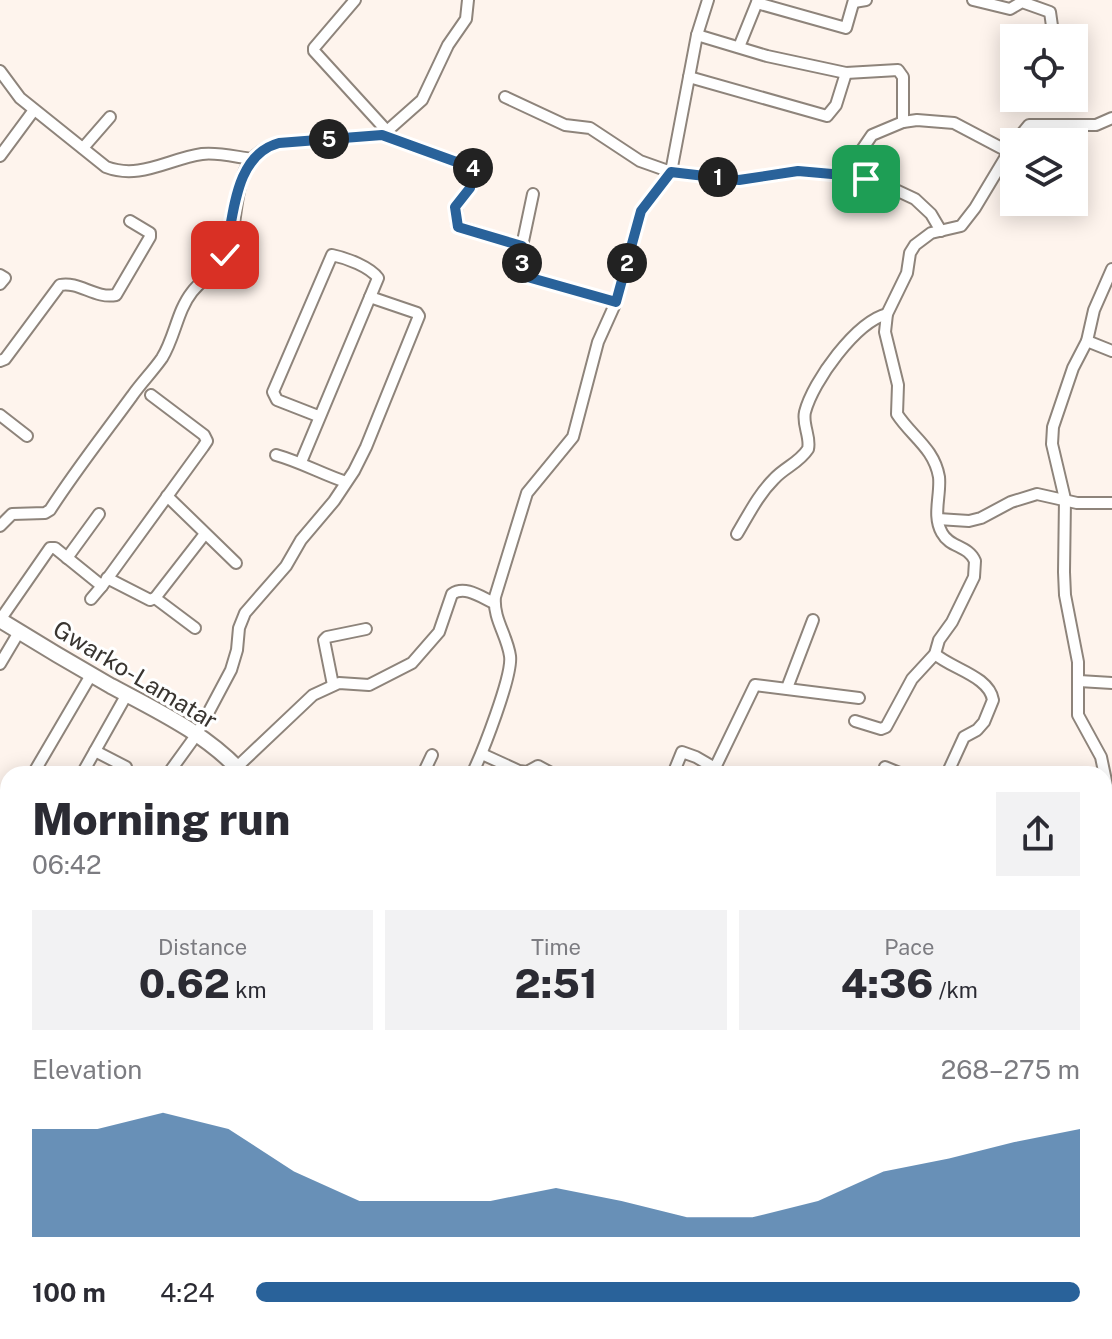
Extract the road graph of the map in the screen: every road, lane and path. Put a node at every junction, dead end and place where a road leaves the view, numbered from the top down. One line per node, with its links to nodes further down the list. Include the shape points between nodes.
1 (355, 0): 20 (street, via 313,49)
2 (468, 0): 20 (street, via 466,19 422,100)
3 (708, 0): 9 (street)
4 (866, 0): 7 (street)
5 (973, 0): 8 (street, via 1010,9 1022,2 1050,12)
6 (758, 1): 7 (street, via 846,28); 10 (street)
7 (854, 1)
8 (1052, 24)
9 (697, 35): 10 (street); 13 (street)
10 (739, 47): 12 (street)
11 (0, 71): 15 (street)
12 (846, 73): 13 (street, via 827,116); 18 (street, via 901,72)
13 (689, 77): 26 (street)
14 (505, 97): 26 (street, via 565,125 590,128 640,161)
15 (34, 110): 22 (street); 23 (street)
16 (110, 117): 22 (street)
17 (1112, 118): 19 (street, via 1096,125)
18 (903, 122): 21 (street, via 954,123); 27 (street, via 872,135)
19 (1027, 128)
20 (384, 133): 24 (street, via 279,143 266,146); 31 (street, via 474,169 470,188 455,207 458,227)
21 (1000, 141)
22 (83, 148): 24 (street, via 120,173 207,154)
23 (0, 156)
24 (252, 159): 53 (street, via 243,176 225,255 181,310 151,374 50,510 12,514)
25 (1000, 166): 30 (street, via 961,226)
26 (671, 172): 27 (street, via 739,180 798,171); 36 (street, via 641,211)
27 (846, 173): 30 (street, via 915,199)
28 (533, 194): 31 (street)
29 (130, 221): 40 (street, via 150,237 116,295 60,285)
30 (941, 231): 37 (street, via 915,245)
31 (522, 246): 36 (street, via 522,274)
32 (1112, 269): 38 (street)
33 (0, 275): 34 (street, via 5,278)
34 (0, 284)
35 (370, 297): 43 (street); 43 (street, via 378,276 332,255 273,392 277,400); 47 (street, via 419,316 366,447)
36 (616, 302): 61 (street, via 598,342 573,437 524,501)
37 (887, 314): 52 (street, via 897,414 934,461); 54 (street, via 876,317 827,367 806,410 808,449 765,488)
38 (1087, 341): 39 (street); 49 (street, via 1053,427)
39 (1112, 351)
40 (0, 361)
41 (151, 395): 48 (street, via 207,441)
42 (0, 415): 44 (street)
43 (318, 416): 46 (street)
44 (27, 436)
45 (276, 455): 46 (street)
46 (301, 462): 47 (street)
47 (346, 482): 77 (street, via 245,613 231,670)
48 (167, 496): 55 (street); 58 (street)
49 (1065, 499): 50 (street); 52 (street, via 1037,494 981,518); 70 (street, via 1064,584)
50 (1112, 503)
51 (99, 514): 56 (street)
52 (938, 519): 67 (street, via 943,537 975,561 970,587)
53 (0, 526)
54 (737, 534)
55 (204, 535): 57 (street); 59 (street)
56 (67, 558): 58 (street); 62 (street, via 50,548)
57 (236, 563)
58 (104, 582): 59 (street, via 146,600); 60 (street)
59 (155, 598): 64 (street)
60 (91, 599)
61 (494, 603): 72 (street, via 457,590 439,632 412,663 369,685); 79 (street, via 510,656)
62 (0, 620): 66 (main road, Gwarko-Lamatar)
63 (813, 620): 73 (street)
64 (195, 628)
65 (366, 629): 72 (street, via 324,640)
66 (19, 632): 68 (street); 69 (main road, Gwarko-Lamatar)
67 (935, 654): 76 (street, via 912,679 886,727); 93 (street, via 987,686 993,700 984,722 964,737)
68 (0, 664)
69 (91, 675): 74 (main road, Gwarko-Lamatar); 81 (street)
70 (1079, 681): 71 (street); 94 (street, via 1078,715)
71 (1112, 683)
72 (333, 685): 86 (street, via 291,713)
73 (787, 688): 75 (street); 92 (street, via 755,685)
74 (127, 694): 77 (main road, Gwarko-Lamatar); 78 (street)
75 (859, 698)
76 (855, 721)
77 (197, 734): 84 (street); 85 (main road, Gwarko-Lamatar)
78 (95, 751): 82 (street); 83 (street)
79 (482, 754): 88 (street); 89 (street)
80 (432, 755): 87 (street)
81 (38, 766)
82 (87, 766)
83 (124, 766)
84 (174, 766)
85 (234, 766)
86 (244, 766)
87 (427, 766)
88 (476, 766)
89 (508, 766)
90 (676, 766): 91 (street, via 682,752)
91 (708, 766)
92 (716, 766)
93 (951, 766)
94 (1103, 766)

